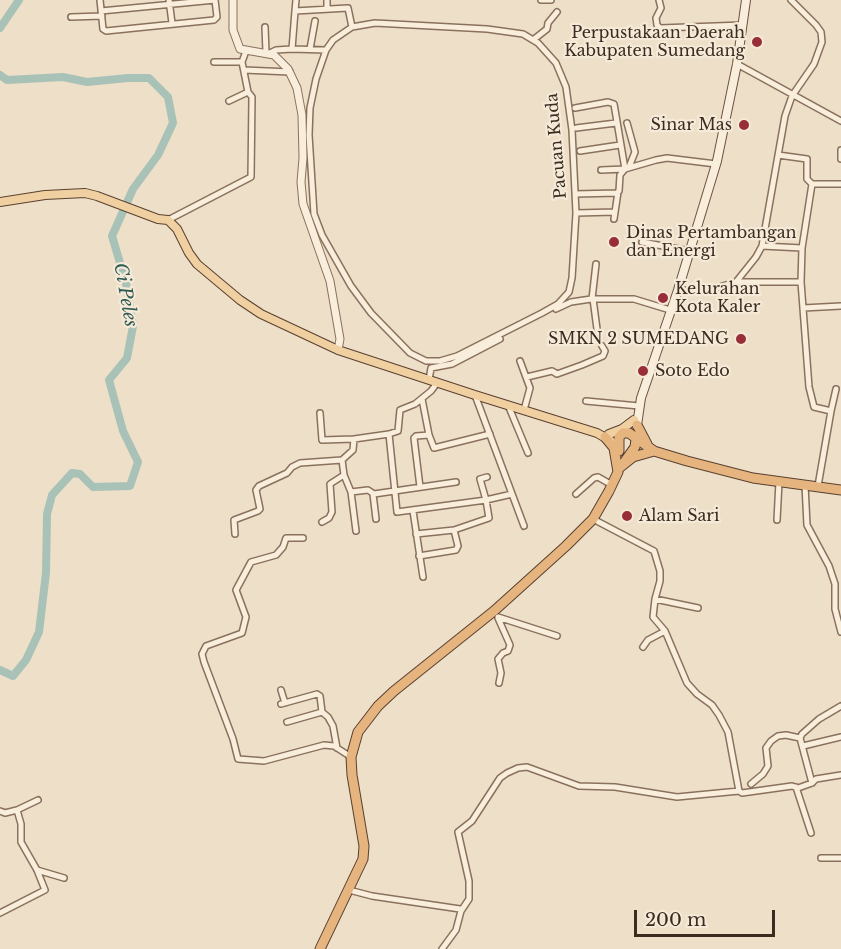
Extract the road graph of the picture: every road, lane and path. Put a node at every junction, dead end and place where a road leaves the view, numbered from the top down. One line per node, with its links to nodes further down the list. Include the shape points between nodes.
1 (100, 0): 17 (street)
2 (215, 0): 12 (street); 20 (street, via 216,19)
3 (233, 0): 28 (street, via 235,37 240,49)
4 (296, 0): 15 (street)
5 (327, 0): 14 (street)
6 (347, 0): 13 (street)
7 (541, 0): 8 (street)
8 (551, 0)
9 (660, 0): 21 (street, via 656,18 660,28)
10 (746, 0): 21 (main road)
11 (791, 0): 37 (street, via 816,25 822,42 814,64)
12 (170, 3): 17 (street); 20 (street)
13 (348, 8): 14 (street); 23 (street)
14 (327, 9): 15 (street)
15 (295, 11): 25 (street)
16 (557, 12): 24 (street, via 547,29)
17 (101, 14): 18 (street); 20 (street, via 106,31)
18 (71, 17)
19 (315, 21): 26 (street)
20 (172, 23)
21 (743, 25): 32 (main road)
22 (265, 27): 29 (street)
23 (352, 27): 24 (street, Pacuan Kuda, via 375,23 487,29 514,31); 27 (street, Pacuan Kuda)
24 (533, 40): 56 (street, Pacuan Kuda, via 556,63 566,87)
25 (292, 49): 26 (street); 29 (street)
26 (310, 49): 27 (street)
27 (326, 50): 59 (street, Pacuan Kuda, via 310,108 314,214 358,296 410,353 426,361 448,359 558,304 569,292 572,278)
28 (246, 51): 29 (street); 31 (street)
29 (268, 53): 34 (street)
30 (214, 62): 31 (street)
31 (242, 62): 33 (street)
32 (737, 64): 37 (street); 50 (main road)
33 (244, 70): 34 (street); 35 (street)
34 (290, 72): 76 (street, via 302,115 303,204 328,274 340,339)
35 (248, 92): 38 (street); 61 (street, via 252,97 252,177)
36 (612, 93): 39 (street)
37 (792, 96): 41 (street); 48 (street)
38 (229, 101)
39 (612, 102): 40 (street); 42 (street)
40 (575, 108)
41 (841, 121)
42 (616, 123): 44 (street); 45 (street)
43 (627, 123): 51 (street, via 635,153)
44 (576, 128)
45 (620, 145): 47 (street); 51 (street)
46 (841, 150): 49 (street)
47 (580, 151)
48 (778, 155): 53 (street, via 807,159 807,179); 63 (street)
49 (841, 159)
50 (716, 164): 51 (street, via 667,158); 65 (main road)
51 (627, 168): 52 (street); 55 (street, via 620,175)
52 (601, 170)
53 (812, 184): 54 (street); 64 (street)
54 (841, 184)
55 (618, 192): 56 (street); 58 (street)
56 (575, 194): 59 (street, Pacuan Kuda)
57 (0, 202): 61 (main road, via 69,193 97,196)
58 (615, 212): 59 (street); 60 (street)
59 (576, 213)
60 (614, 219)
61 (168, 220): 76 (main road, via 194,260 240,300)
62 (642, 242): 65 (street)
63 (762, 246): 64 (street); 67 (street)
64 (802, 248): 68 (street)
65 (688, 251): 69 (main road)
66 (596, 264): 70 (street)
67 (736, 282): 68 (street); 69 (street, via 717,290)
68 (801, 282): 72 (street)
69 (678, 290): 73 (main road)
70 (593, 299): 73 (street, via 634,299); 74 (street); 79 (street, via 569,302 452,364 430,369)
71 (841, 306): 72 (street)
72 (803, 308): 86 (street, via 813,403 816,408)
73 (670, 310): 88 (main road)
74 (597, 329)
75 (602, 346): 78 (street, via 603,356 582,366 557,374 552,371)
76 (338, 350): 79 (main road)
77 (520, 361): 78 (street)
78 (527, 376): 85 (street, via 530,388)
79 (433, 381): 81 (main road); 82 (street, via 431,392)
80 (836, 389): 86 (street)
81 (475, 395): 84 (main road); 91 (street)
82 (422, 399): 90 (street, via 400,410 398,431); 92 (street)
83 (586, 401): 88 (street)
84 (508, 405): 85 (main road); 99 (street)
85 (524, 410): 93 (main road)
86 (831, 411): 108 (street)
87 (320, 413): 94 (street, via 322,440)
88 (637, 416): 89 (main road); 93 (main road, via 626,427); 95 (main road); 98 (highway)
89 (623, 433): 93 (main road); 95 (highway); 96 (highway)
90 (389, 434): 94 (street); 111 (street)
91 (490, 434): 92 (street, via 434,448); 114 (street)
92 (429, 435): 109 (street, via 414,438)
93 (604, 435): 96 (main road); 101 (highway)
94 (354, 439): 100 (street, via 353,450)
95 (636, 439): 97 (highway); 98 (highway)
96 (619, 446): 97 (highway); 101 (highway)
97 (631, 450): 98 (highway); 101 (highway)
98 (649, 450): 101 (highway); 105 (highway)
99 (528, 453)
100 (342, 460): 102 (street); 125 (street, via 300,463 259,486 256,490 260,509 234,520)
101 (620, 465): 106 (highway)
102 (344, 476): 112 (street); 121 (street, via 330,484 332,512)
103 (487, 477): 116 (street, via 480,479)
104 (456, 482): 109 (street)
105 (779, 482): 107 (highway); 120 (street)
106 (612, 485): 115 (street, via 598,477); 119 (highway)
107 (805, 485): 108 (highway); 134 (street, via 807,525 835,584 835,609)
108 (818, 486): 110 (highway)
109 (420, 487): 111 (street)
110 (841, 490)
111 (395, 491): 113 (street); 117 (street, via 397,512)
112 (351, 492): 113 (street, via 368,490); 124 (street)
113 (373, 494): 118 (street)
114 (512, 494): 116 (street); 122 (street)
115 (576, 494)
116 (486, 500): 117 (street); 123 (street, via 489,518)
117 (412, 511): 126 (street)
118 (376, 519)
119 (593, 519): 130 (street, via 654,551 660,571); 132 (highway)
120 (777, 520)
121 (322, 522)
122 (524, 526)
123 (454, 530): 126 (street); 128 (street, via 456,550)
124 (356, 531)
125 (235, 534)
126 (416, 534): 128 (street)
127 (303, 538): 145 (street, via 286,538 276,555 250,562 236,590 246,617 242,633 206,646 202,654 238,759 264,761 324,745)
128 (419, 556): 129 (street)
129 (423, 577)
130 (655, 599): 131 (street); 133 (street, via 653,617)
131 (698, 608)
132 (496, 614): 135 (street); 137 (street, via 510,645 498,659); 146 (highway, via 378,706 358,732)
133 (665, 631): 136 (street); 151 (street, via 687,683 712,705 728,732)
134 (841, 632)
135 (557, 636)
136 (644, 646)
137 (499, 683)
138 (281, 690): 140 (street, via 283,703 317,694)
139 (841, 706): 143 (street, via 819,719)
140 (322, 712): 141 (street); 145 (street, via 333,726)
141 (287, 722)
142 (841, 737): 144 (street)
143 (800, 738): 144 (street); 149 (street, via 786,735 771,741 766,748 768,766)
144 (802, 746): 148 (street)
145 (337, 748): 146 (street)
146 (351, 757): 160 (highway, via 364,846 360,868)
147 (841, 775): 148 (street)
148 (812, 783): 150 (street)
149 (752, 784)
150 (796, 787): 151 (street); 155 (street)
151 (739, 791): 161 (street, via 665,796 615,787 579,786 541,771 518,768 500,778 472,821 458,832 469,881 469,899)
152 (38, 800): 153 (street)
153 (17, 810): 154 (street); 158 (street, via 21,842)
154 (0, 811)
155 (811, 833)
156 (821, 858): 157 (street)
157 (841, 858)
158 (37, 870): 159 (street); 162 (street, via 45,891)
159 (64, 878)
160 (349, 890): 161 (street); 163 (highway)
161 (461, 911): 164 (street, via 456,930)
162 (0, 913)
163 (320, 949)
164 (442, 949)

